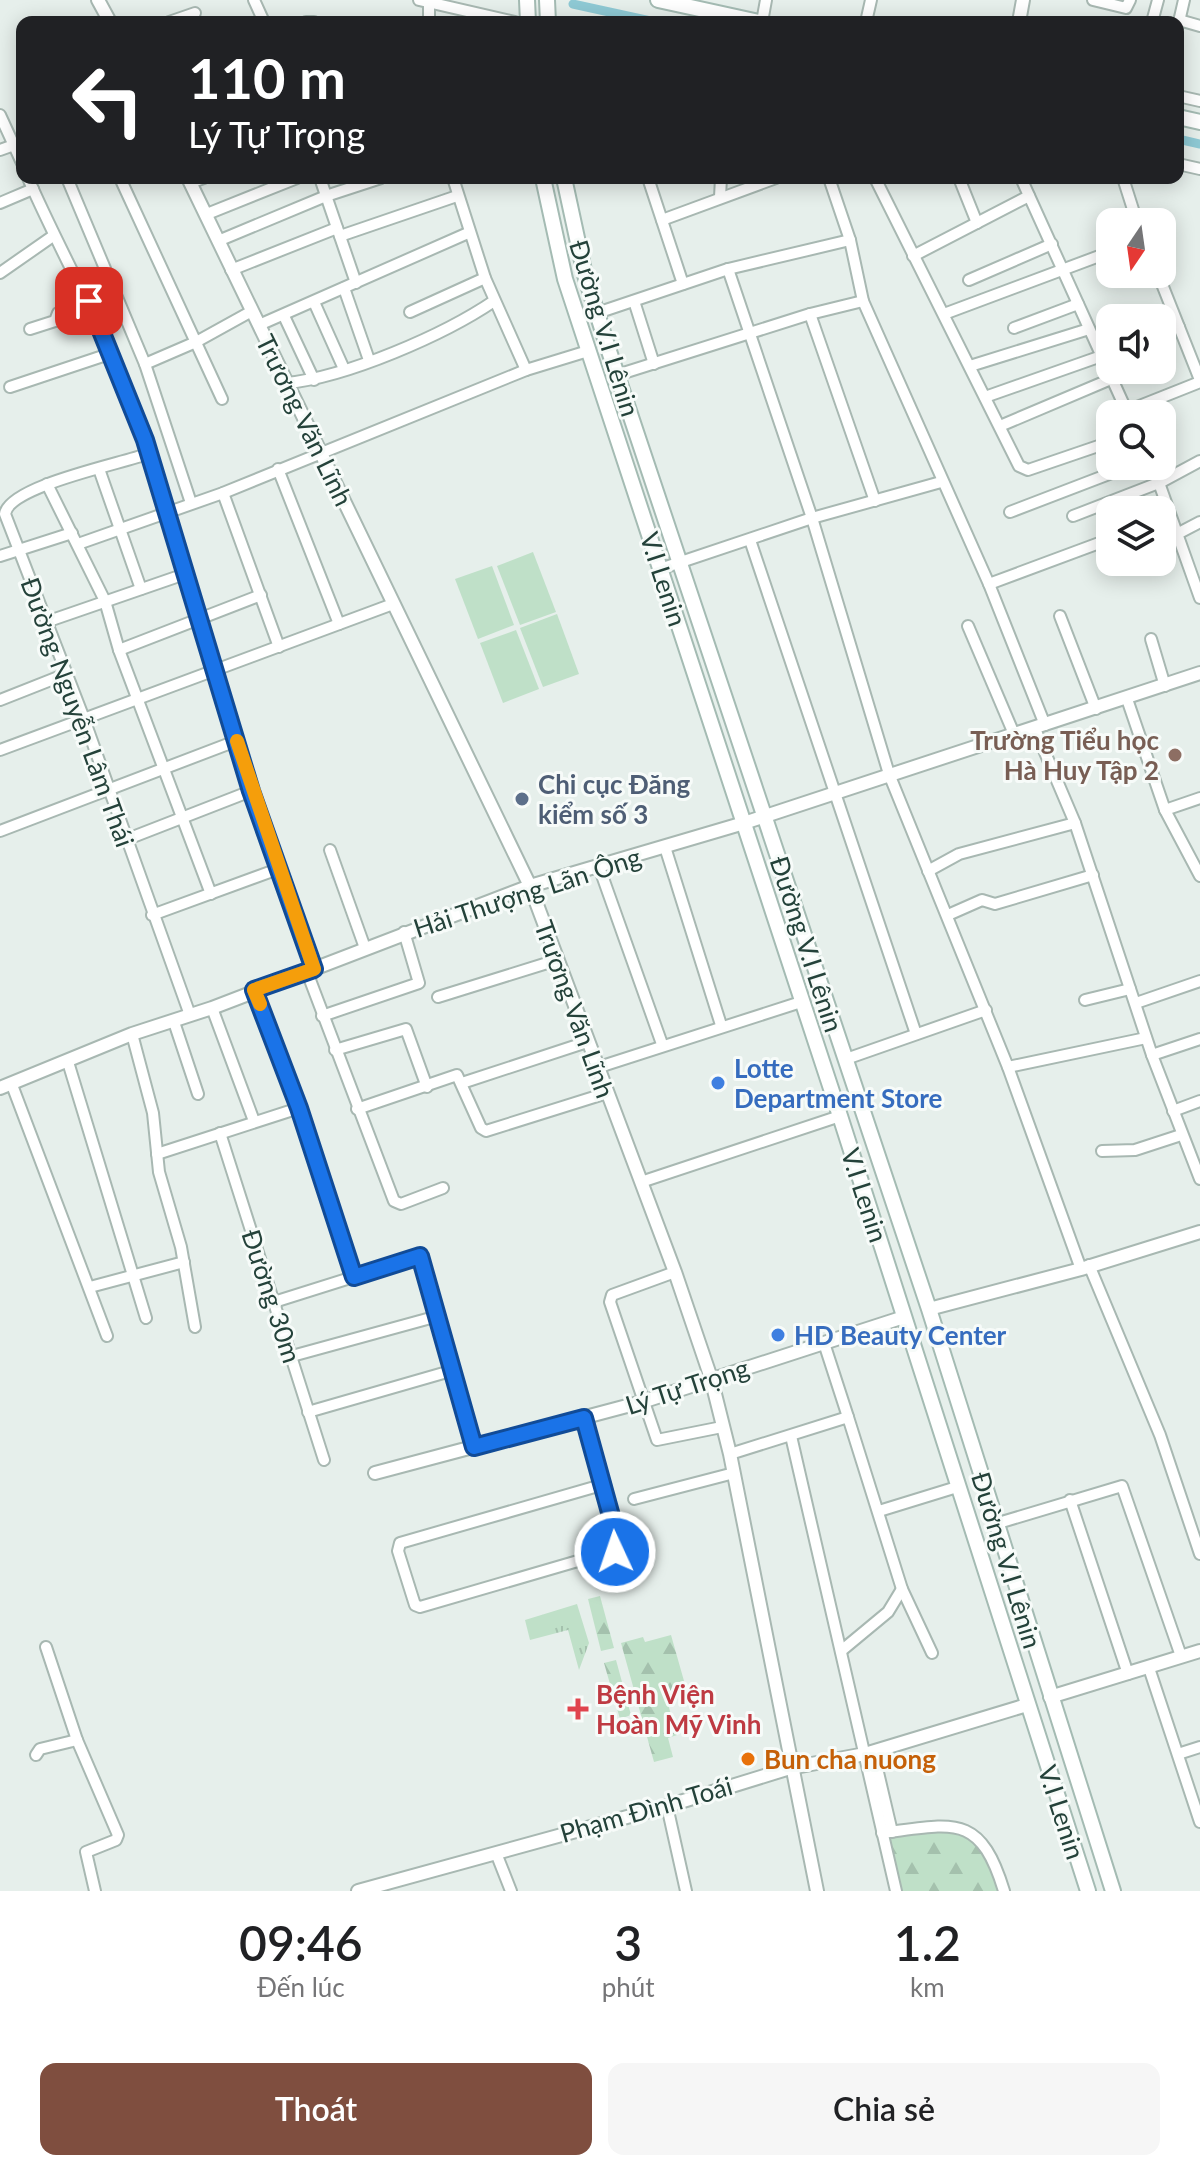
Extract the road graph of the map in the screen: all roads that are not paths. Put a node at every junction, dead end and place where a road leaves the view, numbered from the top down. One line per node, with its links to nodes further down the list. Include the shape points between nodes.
1 (1093, 0): 2 (street, via 1126,8)
2 (1130, 0)
3 (424, 1): 8 (street)
4 (666, 1): 5 (main road)
5 (711, 6): 9 (main road)
6 (195, 13): 7 (street)
7 (186, 16)
8 (489, 16)
9 (742, 16)
10 (0, 115): 11 (street)
11 (14, 145): 12 (street); 13 (street)
12 (0, 150)
13 (16, 150)
14 (28, 184): 37 (street)
15 (30, 184): 44 (street)
16 (70, 184): 85 (street)
17 (123, 184): 80 (street)
18 (191, 184): 39 (street, Trương Văn Lĩnh)
19 (282, 184): 39 (street)
20 (322, 184): 33 (street)
21 (363, 184): 33 (street)
22 (454, 184): 34 (street)
23 (544, 184): 81 (main road, V.I Lenin)
24 (565, 184): 68 (main road, Đường V.I Lênin)
25 (650, 184): 40 (street)
26 (721, 184): 36 (street)
27 (758, 184): 36 (street)
28 (831, 184): 45 (street)
29 (878, 184): 48 (street)
30 (961, 184): 41 (street)
31 (1024, 184): 35 (street)
32 (1125, 184): 38 (street)
33 (326, 196): 42 (street); 46 (street)
34 (457, 196): 42 (street); 43 (street)
35 (1029, 196): 41 (street); 47 (street)
36 (720, 197): 40 (street)
37 (0, 203)
38 (1133, 208)
39 (207, 214): 46 (street, Trương Văn Lĩnh)
40 (662, 220): 57 (street)
41 (977, 223): 48 (street)
42 (339, 232): 52 (street); 56 (street)
43 (468, 233): 54 (street); 56 (street)
44 (53, 236): 53 (street); 60 (street)
45 (850, 240): 50 (street); 63 (street)
46 (218, 241): 52 (street, Trương Văn Lĩnh)
47 (1052, 244): 51 (street); 55 (street)
48 (913, 256): 70 (street)
49 (1096, 257): 51 (street)
50 (728, 269): 57 (street); 78 (street)
51 (1063, 269): 65 (street); 70 (street)
52 (231, 270): 66 (street, Trương Văn Lĩnh)
53 (0, 273)
54 (485, 278): 61 (street); 67 (street)
55 (969, 280)
56 (356, 283): 58 (street)
57 (683, 284): 62 (street)
58 (344, 288): 64 (street); 84 (street)
59 (1164, 288): 73 (street)
60 (89, 301): 76 (street); 82 (street)
61 (494, 301): 84 (street); 89 (street)
62 (634, 301): 68 (street); 86 (street)
63 (863, 301): 69 (street); 109 (street)
64 (314, 302): 71 (street); 88 (street)
65 (1078, 304): 74 (street); 77 (street)
66 (252, 311): 72 (street, Trương Văn Lĩnh); 80 (street)
67 (410, 312)
68 (597, 313): 90 (main road, Đường V.I Lênin)
69 (810, 314): 78 (street); 114 (street)
70 (944, 314): 87 (street)
71 (284, 316): 72 (street); 91 (street)
72 (259, 325): 93 (street, Trương Văn Lĩnh)
73 (1179, 327): 75 (street); 92 (street)
74 (1014, 328)
75 (1176, 328)
76 (30, 329)
77 (1089, 329): 79 (street); 87 (street)
78 (751, 332): 86 (street); 119 (street)
79 (1096, 339)
80 (196, 342): 85 (street); 97 (street)
81 (588, 351): 89 (street); 101 (main road, V.I Lenin)
82 (112, 353): 95 (street); 104 (street)
83 (1096, 358): 96 (street)
84 (369, 360): 88 (street)
85 (145, 364): 115 (street)
86 (654, 364): 90 (street)
87 (970, 366): 96 (street)
88 (344, 369): 91 (street)
89 (526, 370): 103 (street)
90 (617, 375): 100 (main road, Đường V.I Lênin)
91 (314, 380): 93 (street)
92 (1200, 381): 98 (street)
93 (287, 383): 103 (street, Trương Văn Lĩnh)
94 (1099, 384): 99 (street)
95 (10, 387)
96 (985, 397): 99 (street)
97 (222, 399)
98 (1157, 400)
99 (1000, 426): 102 (street, via 1024,469)
100 (639, 439): 101 (main road); 129 (main road, Đường V.I Lênin)
101 (619, 445): 130 (main road, V.I Lenin)
102 (1096, 446)
103 (321, 453): 107 (street); 138 (street, Trương Văn Lĩnh)
104 (147, 454): 106 (street, Đường Nguyễn Lâm Thái); 116 (street)
105 (1200, 461): 110 (street)
106 (99, 469): 111 (street, Đường Nguyễn Lâm Thái); 121 (street)
107 (278, 469): 112 (street); 142 (street)
108 (1096, 479): 117 (street)
109 (941, 482): 114 (street); 133 (street)
110 (1161, 482): 113 (street); 118 (street)
111 (47, 484): 124 (street); 127 (street, Đường Nguyễn Lâm Thái, via 5,509)
112 (223, 493): 115 (street); 135 (street)
113 (1163, 496)
114 (875, 501): 119 (street)
115 (191, 503): 116 (street)
116 (167, 512): 121 (street); 131 (street)
117 (1010, 512)
118 (1073, 516)
119 (812, 518): 125 (street); 161 (street)
120 (1200, 522): 123 (street)
121 (121, 528): 124 (street); 134 (street)
122 (1176, 529): 123 (street)
123 (1179, 533): 132 (street)
124 (75, 538): 127 (street); 137 (street)
125 (750, 540): 129 (street); 164 (street)
126 (1096, 544): 133 (street)
127 (19, 552): 128 (street); 141 (street, Đường Nguyễn Lâm Thái)
128 (0, 556)
129 (680, 563): 130 (street); 168 (main road, Đường V.I Lênin)
130 (660, 569): 169 (main road, V.I Lenin)
131 (185, 574): 134 (street); 140 (street)
132 (1197, 578): 136 (street)
133 (989, 584): 156 (street)
134 (141, 589): 137 (street)
135 (261, 595): 140 (street); 145 (street)
136 (1200, 598)
137 (105, 601): 141 (street); 146 (street)
138 (393, 604): 142 (street); 180 (street, Trương Văn Lĩnh)
139 (1060, 616): 154 (street)
140 (199, 621): 146 (street); 147 (street)
141 (46, 622): 149 (street, Đường Nguyễn Lâm Thái)
142 (339, 624): 145 (street)
143 (968, 626): 157 (street)
144 (1151, 639): 150 (street)
145 (279, 647): 147 (street)
146 (119, 650): 151 (street)
147 (216, 669): 151 (street); 158 (street)
148 (1200, 673): 150 (street, Hải Thượng Lãn Ông)
149 (66, 674): 153 (street); 155 (street, Đường Nguyễn Lâm Thái)
150 (1165, 686): 152 (street, Hải Thượng Lãn Ông)
151 (138, 698): 155 (street); 160 (street)
152 (1127, 699): 154 (street, Hải Thượng Lãn Ông); 166 (street)
153 (0, 700)
154 (1096, 709): 156 (street, Hải Thượng Lãn Ông)
155 (83, 716): 159 (street); 162 (street, Đường Nguyễn Lâm Thái)
156 (1040, 727): 157 (street, Hải Thượng Lãn Ông); 170 (street)
157 (1014, 734): 161 (street, Hải Thượng Lãn Ông)
158 (236, 741): 160 (street); 163 (street)
159 (0, 750)
160 (164, 768): 162 (street); 167 (street)
161 (889, 774): 164 (street, Hải Thượng Lãn Ông); 177 (street)
162 (107, 790): 171 (street); 172 (street, Đường Nguyễn Lâm Thái)
163 (251, 791): 167 (street); 176 (street)
164 (835, 791): 168 (street, Hải Thượng Lãn Ông); 202 (street)
165 (1200, 798): 166 (street)
166 (1165, 810): 179 (street)
167 (182, 815): 172 (street); 181 (street)
168 (764, 816): 169 (street, Hải Thượng Lãn Ông); 209 (main road, Đường V.I Lênin)
169 (744, 823): 173 (street, Hải Thượng Lãn Ông); 193 (main road, V.I Lenin)
170 (1075, 823): 177 (street, via 959,854); 178 (street)
171 (0, 831)
172 (125, 840): 182 (street, Đường Nguyễn Lâm Thái)
173 (665, 847): 175 (street, Hải Thượng Lãn Ông); 200 (street)
174 (330, 850): 185 (street)
175 (598, 864): 180 (street, Hải Thượng Lãn Ông); 206 (street)
176 (278, 869): 181 (street); 187 (street)
177 (928, 871): 183 (street)
178 (1093, 875): 183 (street, via 995,904 982,900); 189 (street)
179 (1200, 876)
180 (530, 886): 184 (street, Hải Thượng Lãn Ông); 186 (street, Trương Văn Lĩnh)
181 (211, 894): 182 (street)
182 (152, 915): 197 (street, Đường Nguyễn Lâm Thái)
183 (948, 915): 196 (street)
184 (404, 932): 185 (street, Hải Thượng Lãn Ông); 198 (street, via 419,983)
185 (365, 948): 187 (street, Hải Thượng Lãn Ông)
186 (557, 960): 191 (street); 205 (street, Trương Văn Lĩnh)
187 (311, 970): 190 (street, Hải Thượng Lãn Ông); 198 (street)
188 (1200, 981): 194 (street)
189 (1130, 989): 192 (street); 194 (street)
190 (254, 990): 195 (street, Hải Thượng Lãn Ông); 219 (street)
191 (438, 997)
192 (1085, 1000)
193 (801, 1002): 200 (street); 222 (main road, V.I Lenin)
194 (1136, 1003): 203 (street)
195 (212, 1008): 197 (street, Hải Thượng Lãn Ông); 223 (street)
196 (986, 1010): 202 (street); 211 (street)
197 (190, 1015): 199 (street, Hải Thượng Lãn Ông)
198 (322, 1016): 207 (street)
199 (174, 1022): 201 (street, Hải Thượng Lãn Ông); 217 (street)
200 (721, 1025): 206 (street)
201 (132, 1034): 210 (street, Hải Thượng Lãn Ông); 227 (street, via 153,1113)
202 (916, 1034): 209 (street)
203 (1146, 1038): 208 (street); 211 (street)
204 (1200, 1039): 208 (street)
205 (587, 1042): 212 (street, Trương Văn Lĩnh); 213 (street)
206 (662, 1044): 212 (street)
207 (335, 1050): 215 (street, via 406,1029); 220 (street)
208 (1152, 1055): 221 (street)
209 (846, 1059): 239 (main road, Đường V.I Lênin)
210 (68, 1062): 214 (street, Hải Thượng Lãn Ông); 235 (street)
211 (1008, 1067): 233 (street)
212 (596, 1068): 216 (street, Trương Văn Lĩnh)
213 (462, 1083): 215 (street, via 454,1075); 216 (street, via 485,1131)
214 (6, 1086): 237 (street)
215 (427, 1087): 220 (street)
216 (607, 1093): 229 (street, Trương Văn Lĩnh)
217 (198, 1094)
218 (1200, 1101): 221 (street)
219 (299, 1108): 223 (street); 236 (street)
220 (357, 1109): 230 (street, via 395,1202)
221 (1173, 1111): 225 (street)
222 (840, 1116): 229 (street); 241 (main road, V.I Lenin)
223 (254, 1121): 224 (street)
224 (220, 1133): 227 (street); 238 (street, Đường 30m)
225 (1181, 1135): 226 (street, via 1135,1150); 228 (street)
226 (1102, 1151)
227 (157, 1154): 232 (street)
228 (1200, 1179)
229 (641, 1182): 234 (street, Trương Văn Lĩnh)
230 (443, 1188)
231 (1200, 1232): 233 (street)
232 (184, 1262): 235 (street); 243 (street)
233 (1085, 1267): 239 (street); 266 (street, via 1160,1435)
234 (675, 1272): 248 (street, Trương Văn Lĩnh); 249 (street, via 610,1298)
235 (135, 1275): 237 (street); 242 (street)
236 (354, 1277): 238 (street); 240 (street, via 420,1256)
237 (90, 1287): 244 (street)
238 (274, 1302): 246 (street, Đường 30m)
239 (929, 1309): 241 (main road); 265 (main road, Đường V.I Lênin)
240 (438, 1316): 246 (street); 247 (street)
241 (904, 1317): 245 (street, Lý Tự Trọng); 261 (main road, V.I Lenin)
242 (146, 1318)
243 (195, 1327)
244 (107, 1336)
245 (824, 1343): 248 (street, Lý Tự Trọng); 251 (street)
246 (292, 1356): 250 (street, Đường 30m)
247 (454, 1370): 250 (street); 255 (street)
248 (711, 1378): 249 (street, Lý Tự Trọng); 253 (street, Trương Văn Lĩnh)
249 (642, 1402): 252 (street, Lý Tự Trọng); 253 (street, via 657,1440)
250 (308, 1412): 257 (street, Đường 30m)
251 (848, 1417): 254 (street); 264 (street)
252 (584, 1418): 255 (street, Lý Tự Trọng); 260 (street)
253 (722, 1427): 256 (street, Trương Văn Lĩnh)
254 (791, 1436): 256 (street); 269 (street)
255 (474, 1447): 258 (street, Lý Tự Trọng)
256 (730, 1454): 259 (street, Trương Văn Lĩnh)
257 (324, 1460)
258 (375, 1473)
259 (734, 1473): 262 (street); 282 (street, Trương Văn Lĩnh)
260 (605, 1484): 260 (street, via 400,1543 415,1605 617,1551)
261 (957, 1487): 264 (street); 276 (main road, V.I Lenin)
262 (634, 1499)
263 (1070, 1500): 265 (street); 272 (street, via 1117,1485 1124,1488); 274 (street)
264 (879, 1511): 267 (street)
265 (995, 1524): 275 (main road, Đường V.I Lênin)
266 (1200, 1554)
267 (902, 1589): 269 (street, via 888,1612); 271 (street)
268 (46, 1647): 277 (street)
269 (841, 1651): 279 (street)
270 (1200, 1651): 272 (street)
271 (932, 1653)
272 (1181, 1656): 273 (street)
273 (1149, 1668): 274 (street); 280 (street)
274 (1128, 1674): 275 (street)
275 (1050, 1697): 276 (main road); 295 (main road, Đường V.I Lênin)
276 (1027, 1705): 279 (street, Phạm Đình Toái); 294 (main road, V.I Lenin)
277 (77, 1740): 281 (street, via 40,1749); 287 (street, via 118,1835 86,1852)
278 (1200, 1747): 280 (street)
279 (869, 1753): 282 (street, Phạm Đình Toái); 285 (street)
280 (1178, 1754): 284 (street)
281 (36, 1755)
282 (790, 1768): 283 (street, Phạm Đình Toái); 291 (street, Trương Văn Lĩnh)
283 (667, 1806): 286 (street, Phạm Đình Toái); 290 (street)
284 (1200, 1822)
285 (887, 1832): 292 (street); 293 (street, via 942,1826 970,1832 990,1850)
286 (496, 1853): 288 (street, Phạm Đình Toái); 289 (street)
287 (95, 1891)
288 (358, 1891)
289 (511, 1891)
290 (686, 1891)
291 (817, 1891)
292 (896, 1891)
293 (1004, 1891)
294 (1088, 1891)
295 (1113, 1891)

